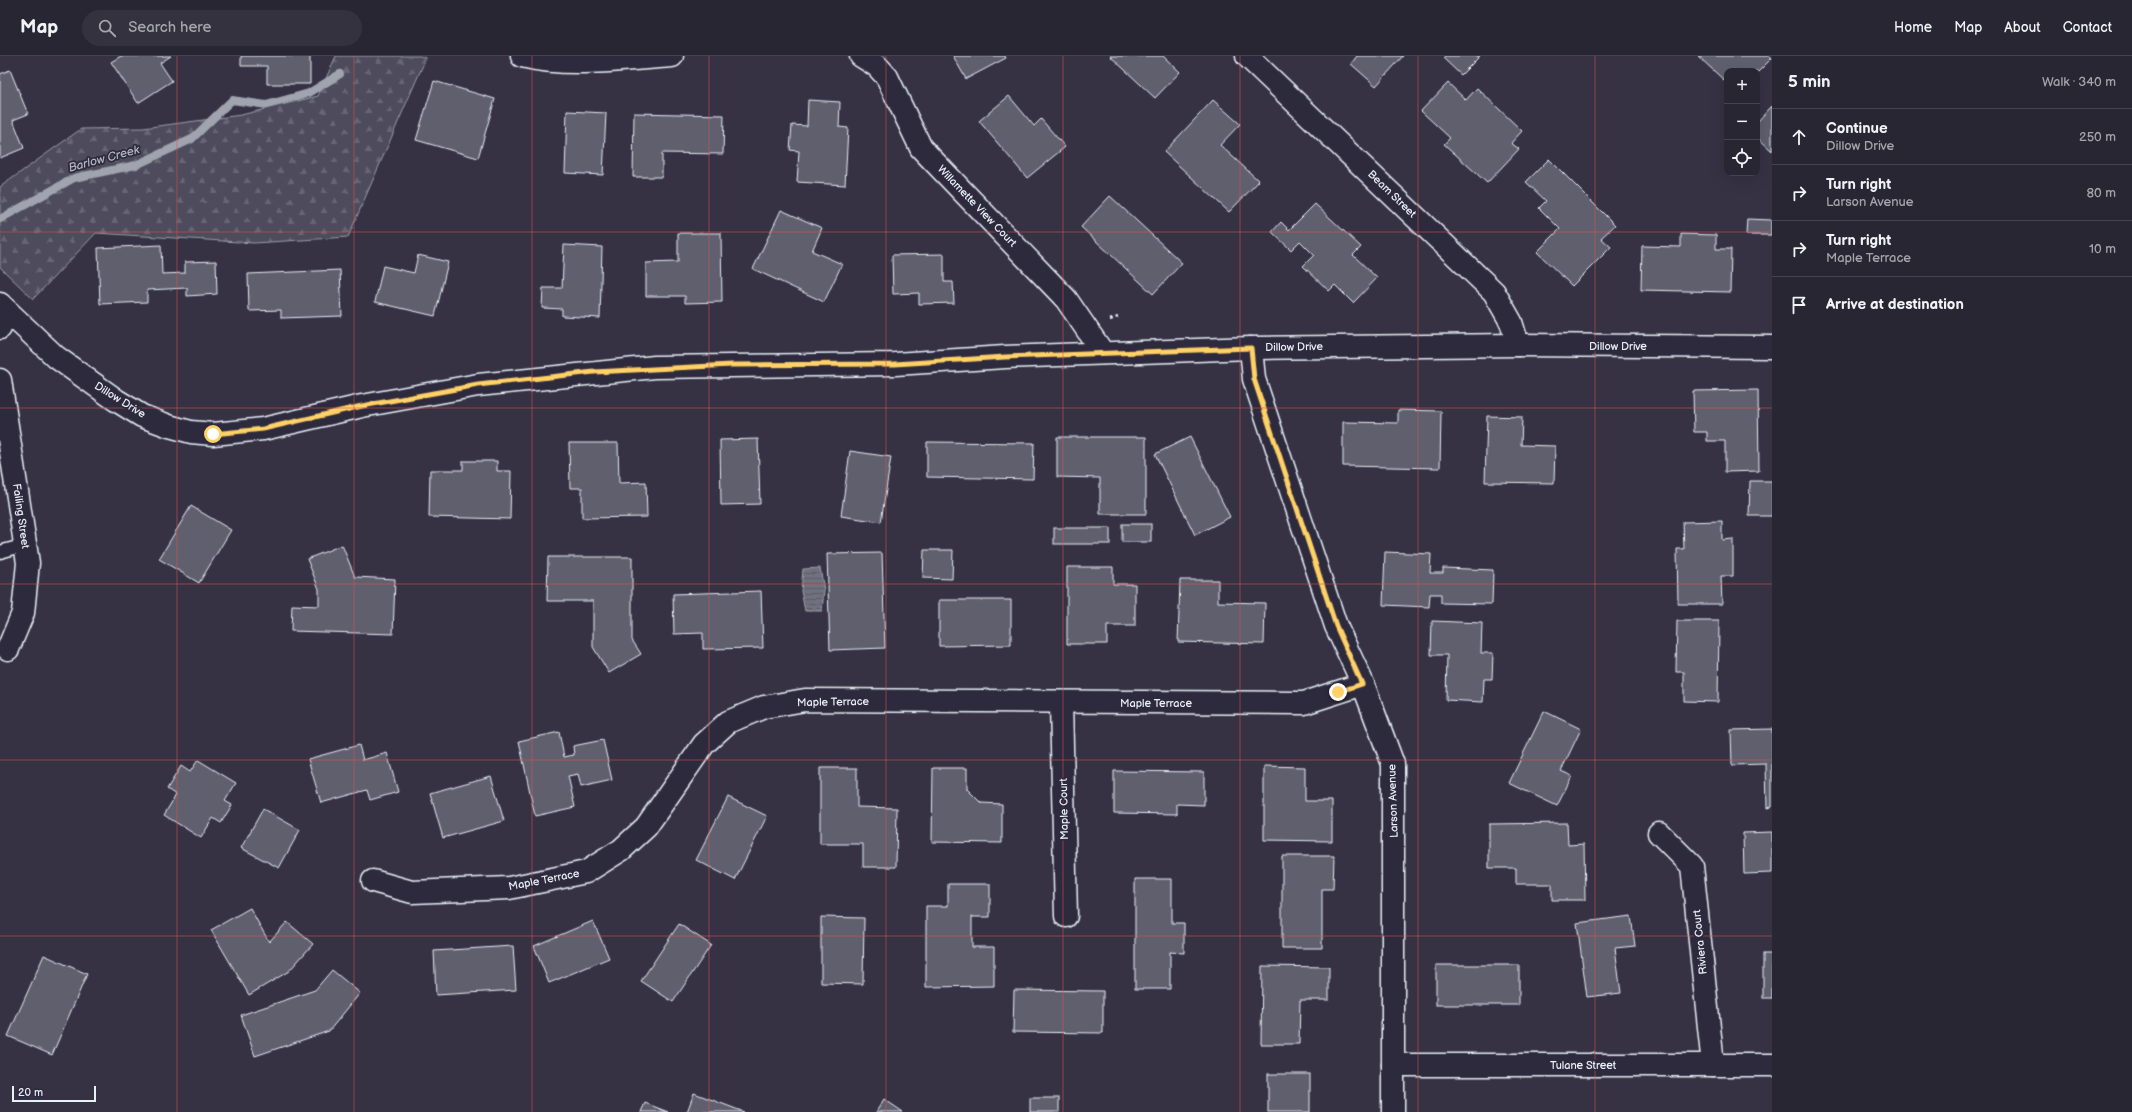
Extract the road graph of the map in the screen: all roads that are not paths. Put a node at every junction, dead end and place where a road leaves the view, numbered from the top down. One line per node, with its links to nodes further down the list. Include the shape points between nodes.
1 (522, 56): 2 (street, via 574,62)
2 (672, 56)
3 (861, 56): 10 (street, Willamette View Court, via 877,66 887,77 921,148 1066,299)
4 (1247, 56): 7 (street, Beam Street, via 1494,292 1511,322)
5 (0, 304): 6 (street); 10 (street, Dillow Drive, via 56,356 142,416 191,432 213,434 263,429 362,406 478,385 594,372 732,365 895,364)
6 (0, 328)
7 (1518, 345): 8 (street, Dillow Drive); 9 (street, Dillow Drive)
8 (1772, 347)
9 (1251, 348): 10 (street, Dillow Drive); 15 (street, Larson Avenue, via 1254,379 1336,626)
10 (1103, 353)
11 (0, 380): 12 (street, Failing Street)
12 (25, 545): 13 (lane); 14 (street, Failing Street, via 28,563 23,613)
13 (0, 552)
14 (8, 649)
15 (1362, 684): 16 (street, Maple Terrace, via 1304,703); 20 (street, Larson Avenue, via 1393,764)
16 (1061, 703): 18 (street, Maple Terrace, via 805,700 764,707 728,722 704,744 646,827 621,850 586,872 510,888 412,892); 19 (street, Maple Court)
17 (1659, 833): 21 (street, Riviera Court, via 1692,866)
18 (373, 880)
19 (1066, 916)
20 (1393, 1065): 21 (street, Tulane Street); 23 (street, Larson Avenue)
21 (1713, 1065): 22 (street, Tulane Street)
22 (1772, 1065)
23 (1393, 1112)

